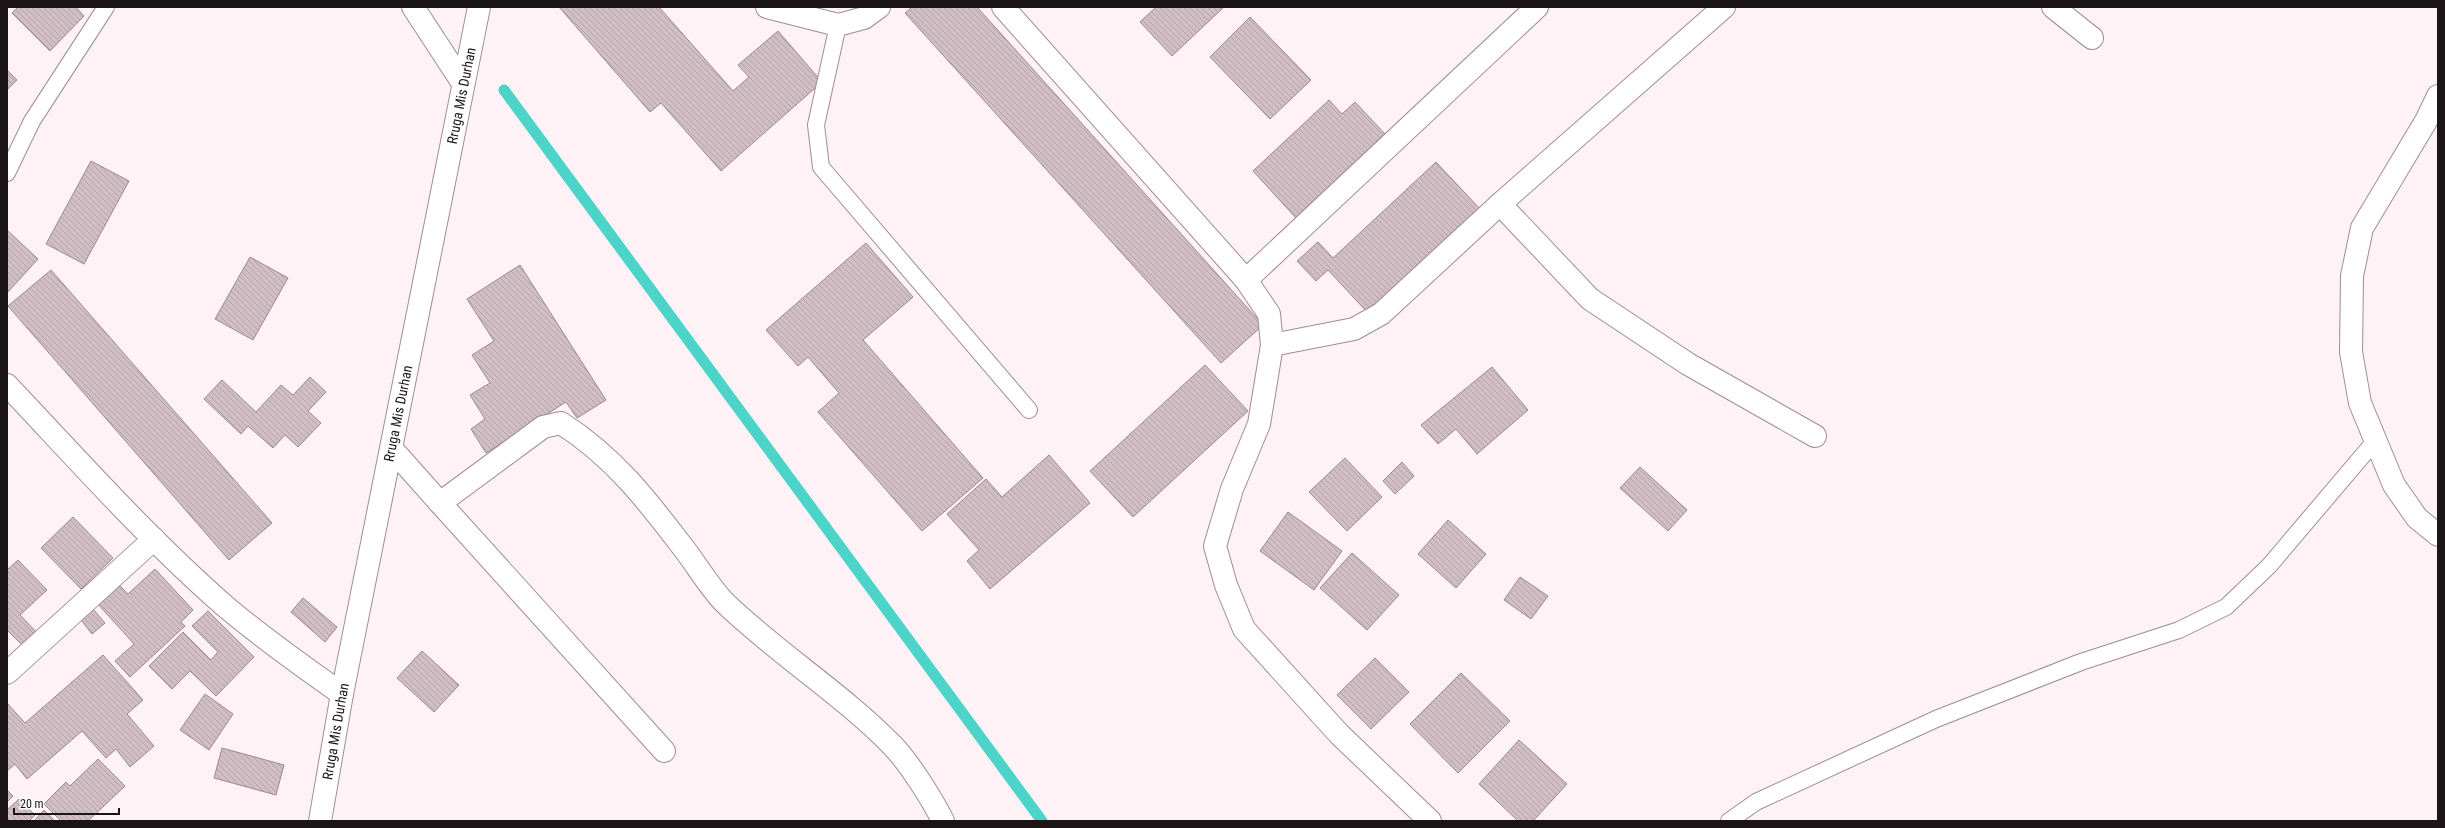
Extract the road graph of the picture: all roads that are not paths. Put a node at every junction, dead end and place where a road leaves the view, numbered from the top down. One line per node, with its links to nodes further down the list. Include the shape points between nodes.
1 (106, 7): 14 (lane, via 32,121)
2 (413, 7): 12 (street)
3 (478, 7): 12 (street, Rruga Mis Durhan)
4 (767, 7): 10 (street)
5 (879, 7): 10 (street, via 864,18)
6 (1003, 7): 16 (street)
7 (1537, 7): 16 (street)
8 (1724, 7): 15 (street)
9 (2053, 7): 11 (street)
10 (838, 25): 19 (lane, via 816,125 821,167)
11 (2092, 38)
12 (462, 82): 22 (street, Rruga Mis Durhan)
13 (2438, 96): 21 (street, via 2426,121 2362,228 2352,276 2351,352 2360,403)
14 (7, 173)
15 (1500, 204): 17 (street, via 1381,314 1354,329); 20 (street, via 1590,299 1688,364)
16 (1246, 280): 17 (street, via 1269,314)
17 (1272, 345): 31 (street, via 1259,424 1232,489 1215,546 1226,585 1244,629 1339,734)
18 (7, 385): 25 (street)
19 (1029, 410)
20 (1815, 436)
21 (2375, 441): 24 (street, via 2394,485 2417,518); 32 (lane, via 2269,566 2226,607 2179,630 2081,662 1936,719 1756,802)
22 (392, 449): 23 (street); 27 (street, Rruga Mis Durhan)
23 (440, 503): 28 (street); 30 (street, via 525,438 543,427 562,423 589,441 631,481 724,602 842,699 894,747)
24 (2438, 535)
25 (154, 539): 26 (street); 27 (street, via 226,606 290,658)
26 (7, 673)
27 (342, 694): 29 (street, Rruga Mis Durhan)
28 (664, 751)
29 (320, 821)
30 (943, 821)
31 (1430, 821)
32 (1729, 821)

